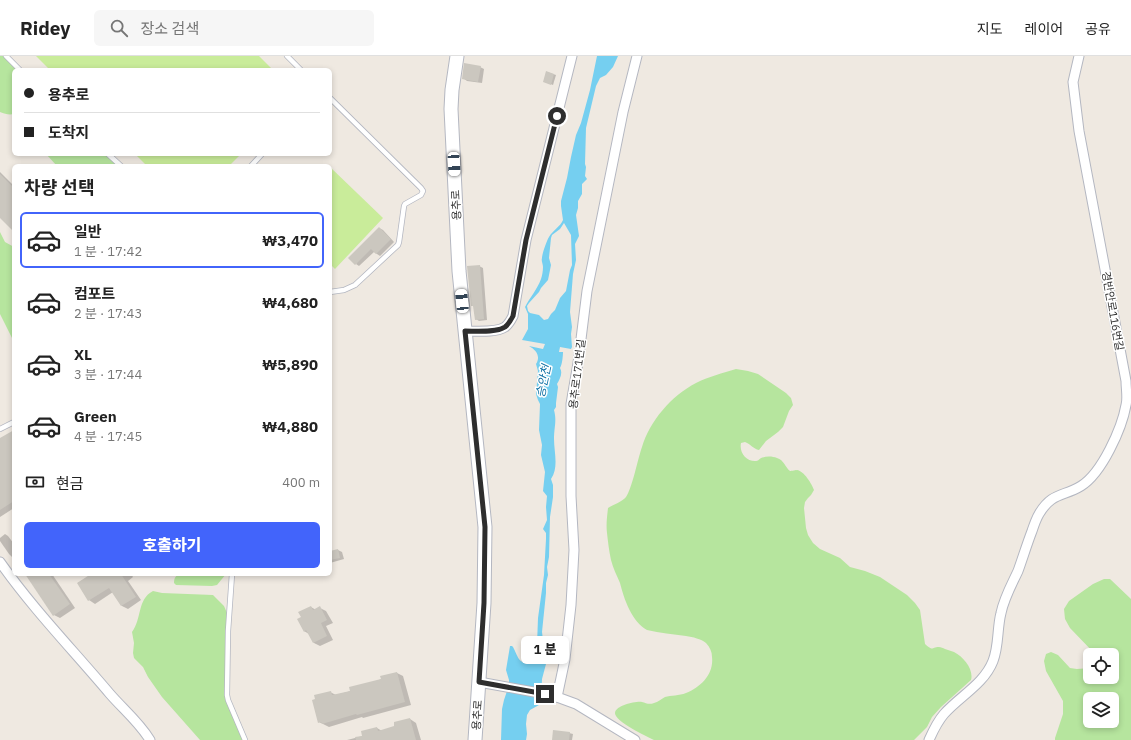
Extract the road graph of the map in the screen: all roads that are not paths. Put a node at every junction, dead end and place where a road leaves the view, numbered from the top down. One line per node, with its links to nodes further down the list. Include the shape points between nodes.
1 (6, 56): 7 (lane)
2 (287, 56): 8 (lane)
3 (457, 56): 15 (street, 용추로, via 452,90 452,128 459,271)
4 (572, 56): 15 (street, via 526,240 513,316 501,329)
5 (637, 56): 21 (street, 용추로171번길, via 623,112 587,291 571,404 574,550 572,604)
6 (1079, 56): 26 (street, 경반안로116번길, via 1073,77 1076,104 1126,381 1127,404 1115,439 1089,480 1080,487 1051,500 1038,516 1002,606 993,660 989,669 942,717)
7 (18, 68)
8 (299, 68)
9 (332, 100): 14 (lane, via 423,192 404,206 398,245 354,285)
10 (110, 156): 12 (lane)
11 (260, 156): 13 (lane)
12 (119, 164)
13 (253, 164)
14 (332, 292)
15 (465, 331): 20 (street, 용추로, via 485,527)
16 (12, 423): 17 (lane)
17 (0, 429)
18 (0, 562): 22 (street, via 18,588)
19 (232, 576): 23 (lane, via 227,695)
20 (479, 682): 21 (street); 24 (street, 용추로)
21 (557, 697): 25 (street, via 576,704)
22 (150, 740)
23 (245, 740)
24 (475, 740)
25 (635, 740)
26 (928, 740)

